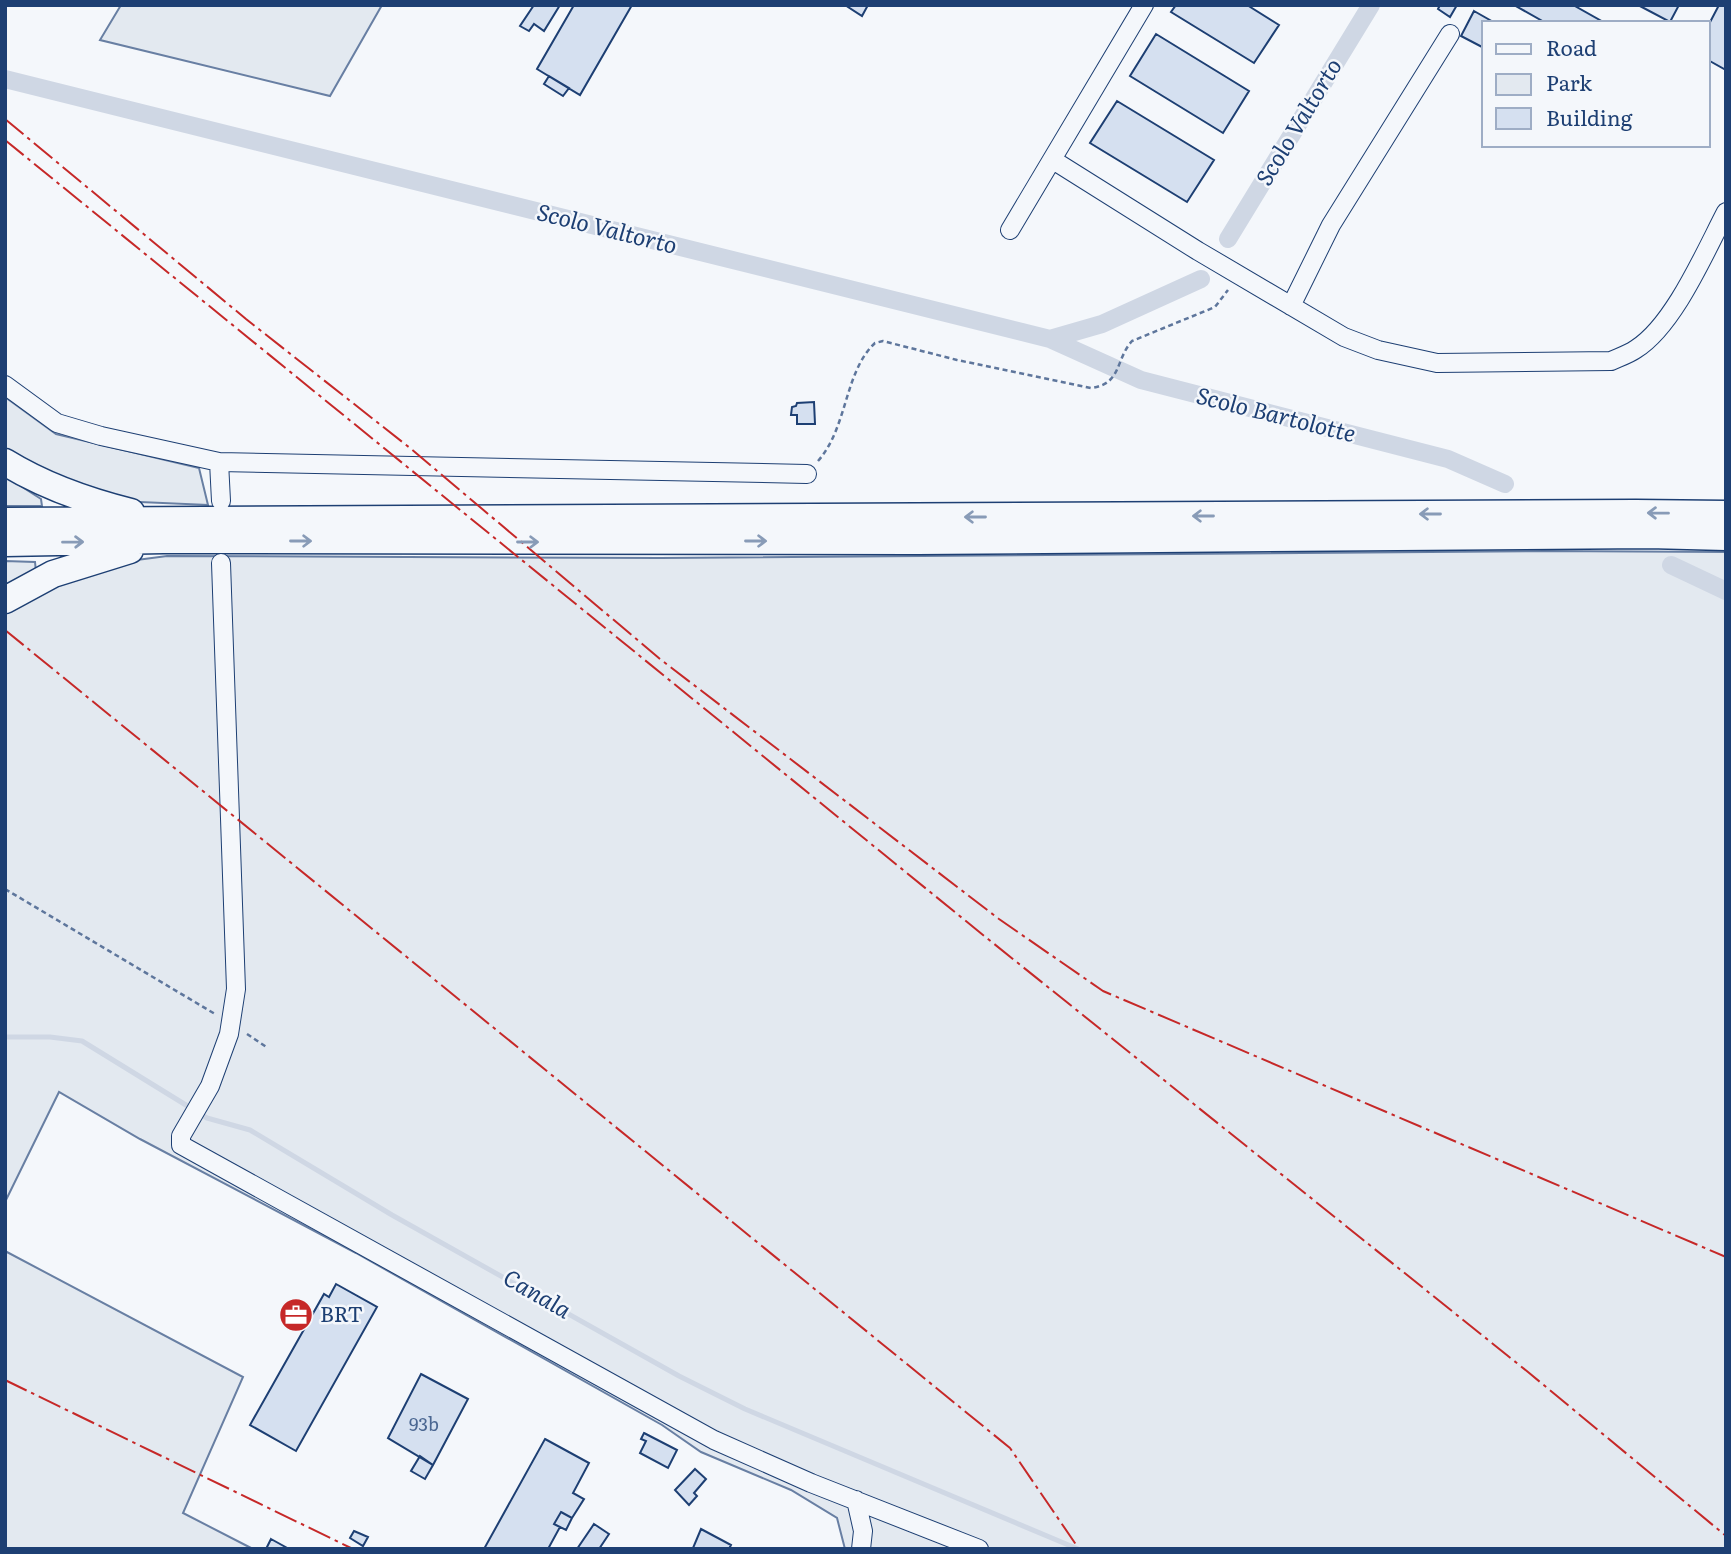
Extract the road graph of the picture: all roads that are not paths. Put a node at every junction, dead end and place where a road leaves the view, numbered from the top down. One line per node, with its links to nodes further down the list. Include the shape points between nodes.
1 (1144, 5): 3 (street)
2 (1450, 34): 6 (street, via 1331,225)
3 (1053, 160): 5 (street); 6 (street)
4 (1726, 212): 6 (street, via 1671,312 1637,348 1611,361 1437,363 1344,337)
5 (1010, 230)
6 (1291, 306)
7 (5, 385): 9 (street, via 57,423)
8 (5, 462): 13 (highway, via 107,506)
9 (219, 462): 10 (street); 11 (street)
10 (807, 474)
11 (220, 501)
12 (1726, 514): 13 (highway, one-way to 13)
13 (195, 521): 14 (highway)
14 (5, 522)
15 (1726, 537): 16 (highway, one-way to 15)
16 (163, 540): 17 (highway, one-way to 16); 19 (highway, via 66,569)
17 (5, 543)
18 (221, 563): 20 (street, via 236,989 210,1086 181,1136 181,1145 714,1440)
19 (5, 600)
20 (856, 1500): 21 (street, via 863,1531); 22 (street)
21 (860, 1549)
22 (979, 1549)

